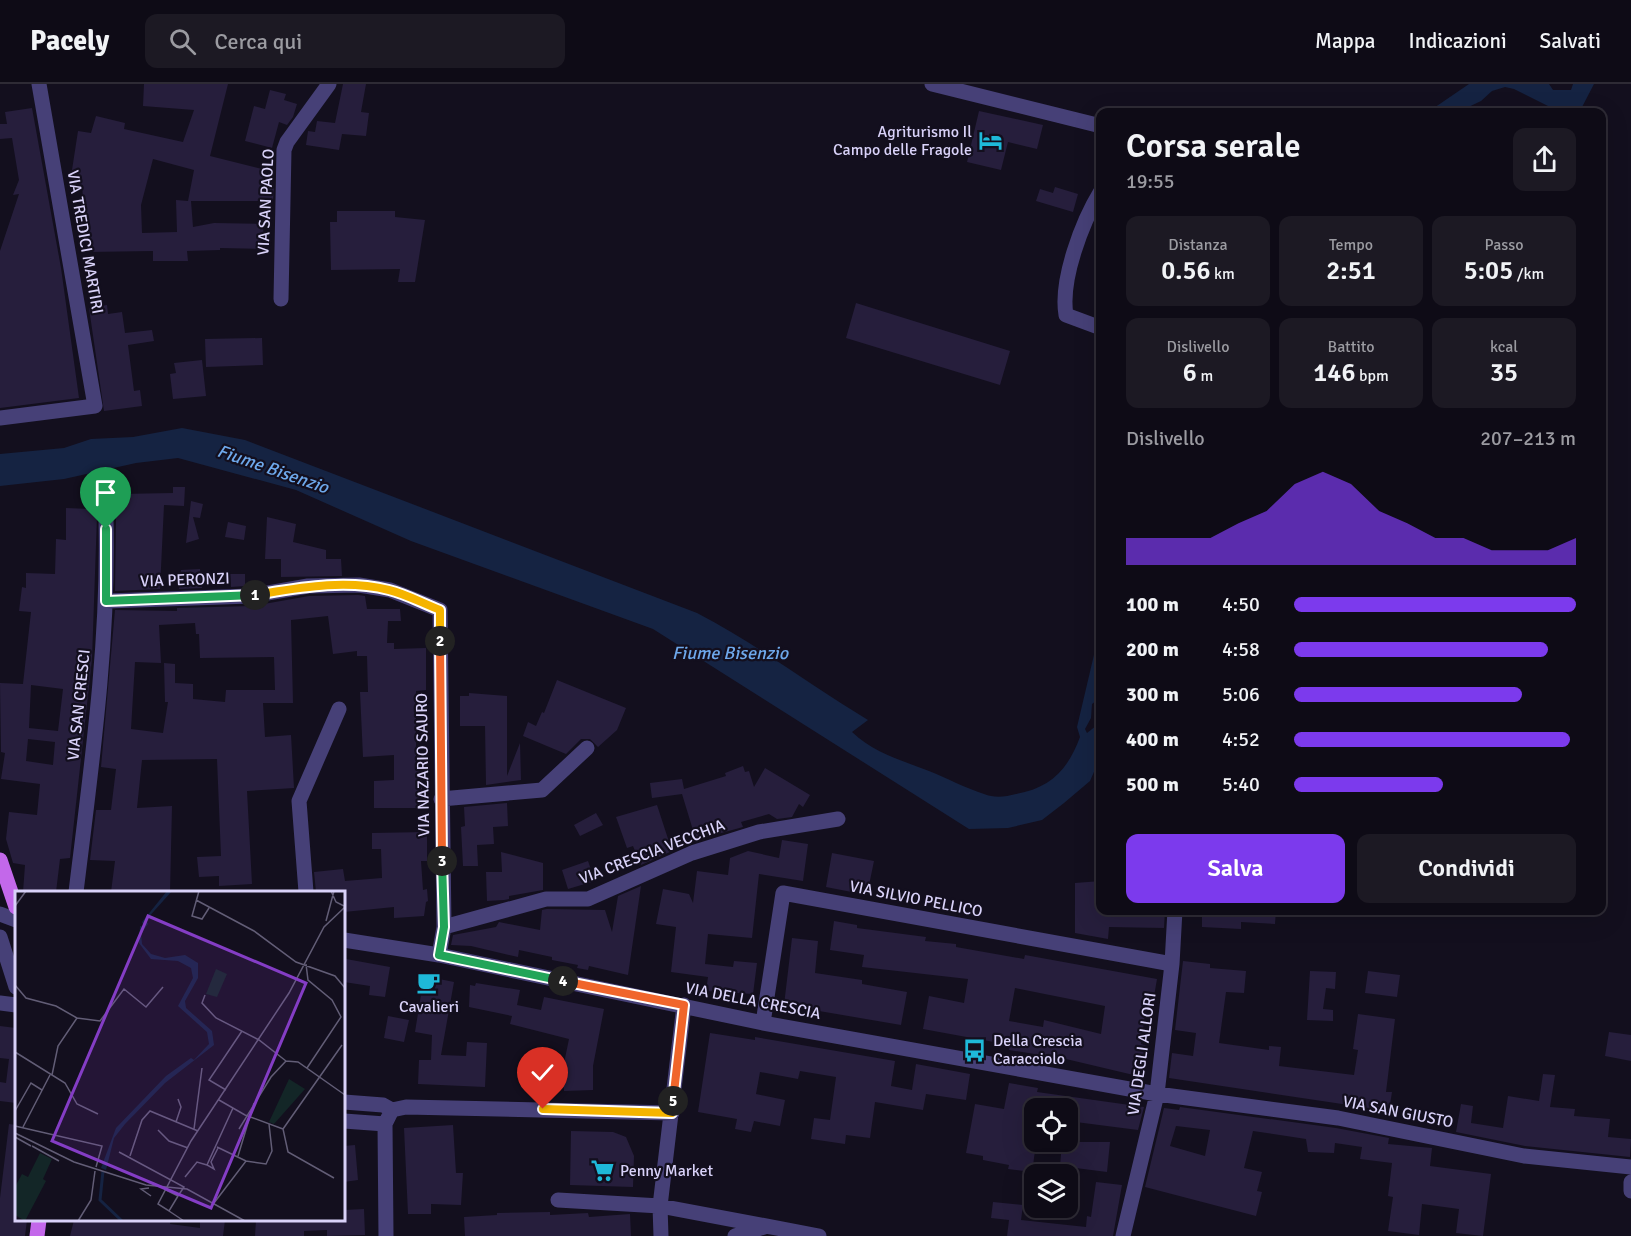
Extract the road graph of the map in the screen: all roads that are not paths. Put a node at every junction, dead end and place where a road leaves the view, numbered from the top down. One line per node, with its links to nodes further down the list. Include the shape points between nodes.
1 (39, 84): 8 (street, VIA TREDICI MARTIRI, via 95,406)
2 (329, 84): 6 (street, VIA SAN PAOLO, via 284,150)
3 (932, 84): 4 (street)
4 (1096, 125)
5 (1096, 203): 7 (street, via 1078,245 1063,298 1066,315)
6 (281, 299)
7 (1096, 325)
8 (0, 418)
9 (106, 520): 10 (street, VIA SAN CRESCI)
10 (106, 601): 11 (street, VIA PERONZI, via 250,596 308,586 359,585 390,590); 17 (street, VIA SAN CRESCI)
11 (440, 610): 14 (street, VIA NAZARIO SAURO)
12 (339, 709): 18 (street, via 299,801)
13 (587, 748): 14 (street, via 542,790)
14 (441, 799): 23 (street, VIA NAZARIO SAURO)
15 (838, 819): 23 (street, VIA CRESCIA VECCHIA, via 759,832 692,853 588,899 546,899)
16 (0, 860): 19 (main road)
17 (76, 891)
18 (306, 891)
19 (15, 904)
20 (0, 914): 22 (street)
21 (1175, 915): 27 (street, VIA DEGLI ALLORI)
22 (15, 920)
23 (444, 927): 26 (street, VIA NAZARIO SAURO)
24 (0, 937): 28 (street)
25 (345, 940): 26 (street, VIA DELLA CRESCIA)
26 (439, 955): 31 (street, VIA DELLA CRESCIA)
27 (1172, 964): 32 (street, VIA SILVIO PELLICO, via 783,893); 33 (street, VIA DEGLI ALLORI)
28 (15, 984)
29 (0, 1003): 30 (street)
30 (15, 1005)
31 (684, 1005): 32 (street, VIA DELLA CRESCIA); 35 (street)
32 (763, 1023): 33 (street, VIA DELLA CRESCIA)
33 (1157, 1094): 38 (street, VIA SAN GIUSTO, via 1338,1118 1524,1156); 50 (street, VIA DEGLI ALLORI)
34 (345, 1102): 36 (street, via 383,1105)
35 (672, 1113): 36 (street, via 543,1114 406,1107); 42 (street)
36 (388, 1117): 37 (street); 46 (street)
37 (345, 1120)
38 (1631, 1167)
39 (1631, 1182): 40 (street)
40 (1631, 1191)
41 (558, 1200): 42 (street)
42 (660, 1206): 44 (street); 47 (street)
43 (39, 1221): 45 (main road)
44 (768, 1226): 48 (street); 49 (street)
45 (38, 1236)
46 (386, 1236)
47 (661, 1236)
48 (735, 1236)
49 (819, 1236)
50 (1123, 1236)

